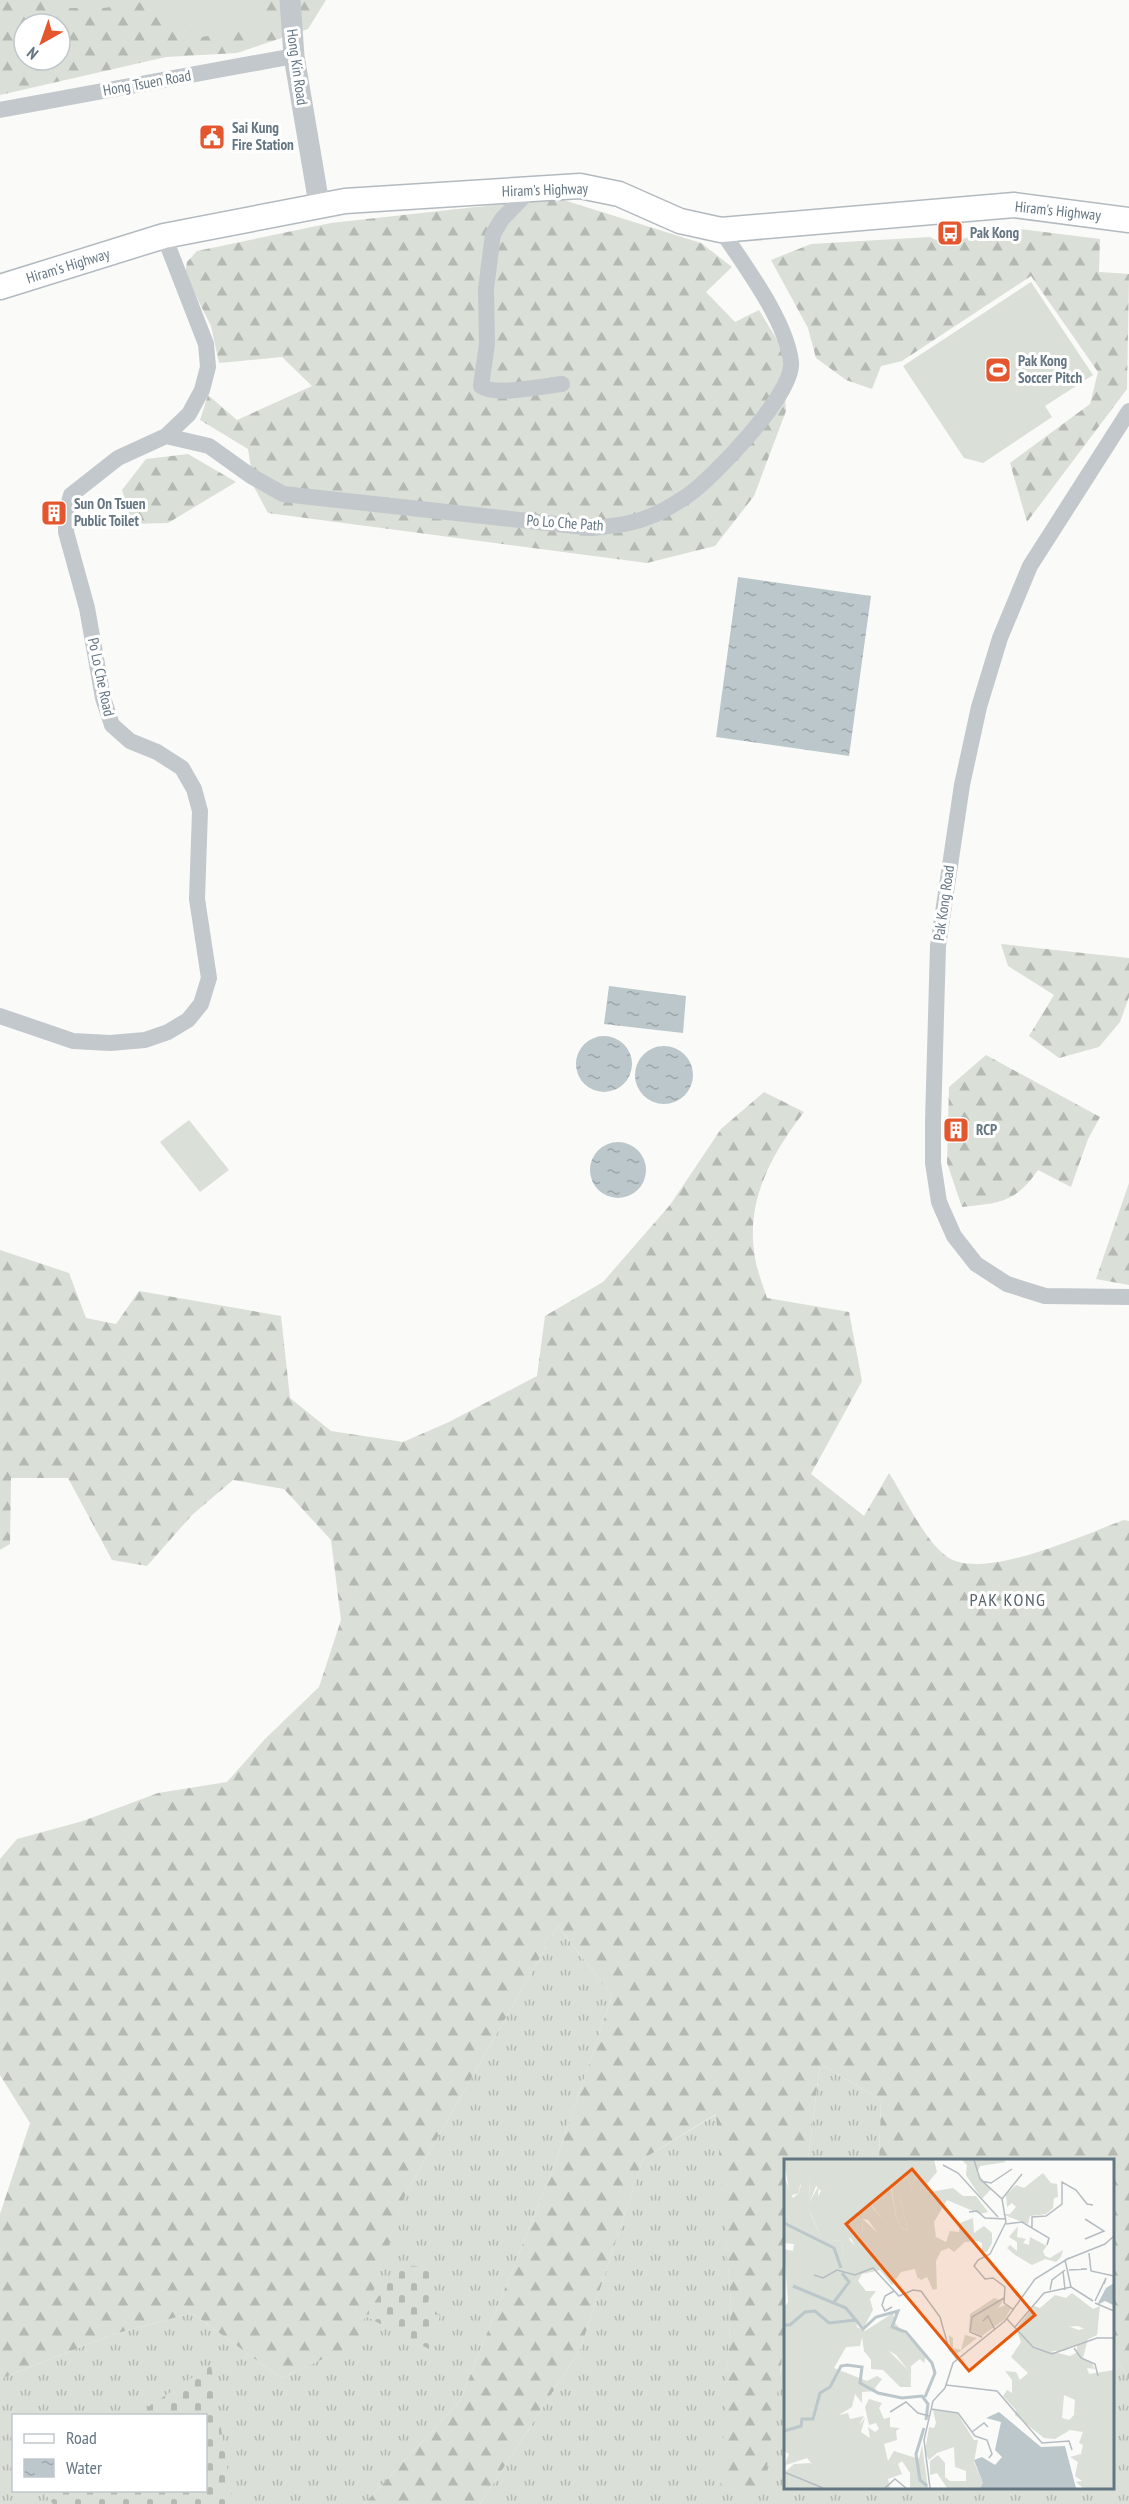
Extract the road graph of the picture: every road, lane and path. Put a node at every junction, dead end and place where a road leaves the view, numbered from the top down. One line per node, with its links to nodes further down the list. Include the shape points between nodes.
1 (290, 0): 2 (street, Hong Kin Road)
2 (294, 56): 3 (street, Hong Tsuen Road); 5 (street, Hong Kin Road)
3 (0, 110)
4 (531, 189): 5 (main road, Hiram's Highway); 7 (main road, Hiram's Highway, via 580,186 608,191 680,221); 10 (street, via 493,234 481,386 488,391 500,391)
5 (319, 204): 8 (main road, Hiram's Highway)
6 (1129, 220): 7 (main road, Hiram's Highway, via 1014,205)
7 (722, 230): 12 (street, Po Lo Che Path, via 765,297 791,363 789,378 777,400 732,454 688,495 652,516 593,528 283,494 209,446)
8 (164, 237): 9 (main road, Hiram's Highway); 12 (street, Po Lo Che Road, via 206,344 208,367 202,390 189,414)
9 (0, 287)
10 (562, 384)
11 (1129, 411): 14 (street, Pak Kong Road, via 1030,566 1000,638 979,707 962,785 938,946 933,1122 933,1163 939,1202 954,1236 976,1264 1007,1284 1045,1296)
12 (166, 436): 13 (street, Po Lo Che Road, via 118,458 71,495 66,532 112,725 130,741 182,768 194,789 200,811 197,899 209,978 201,1004 188,1020 146,1040 73,1041)
13 (0, 1016)
14 (1129, 1297)

